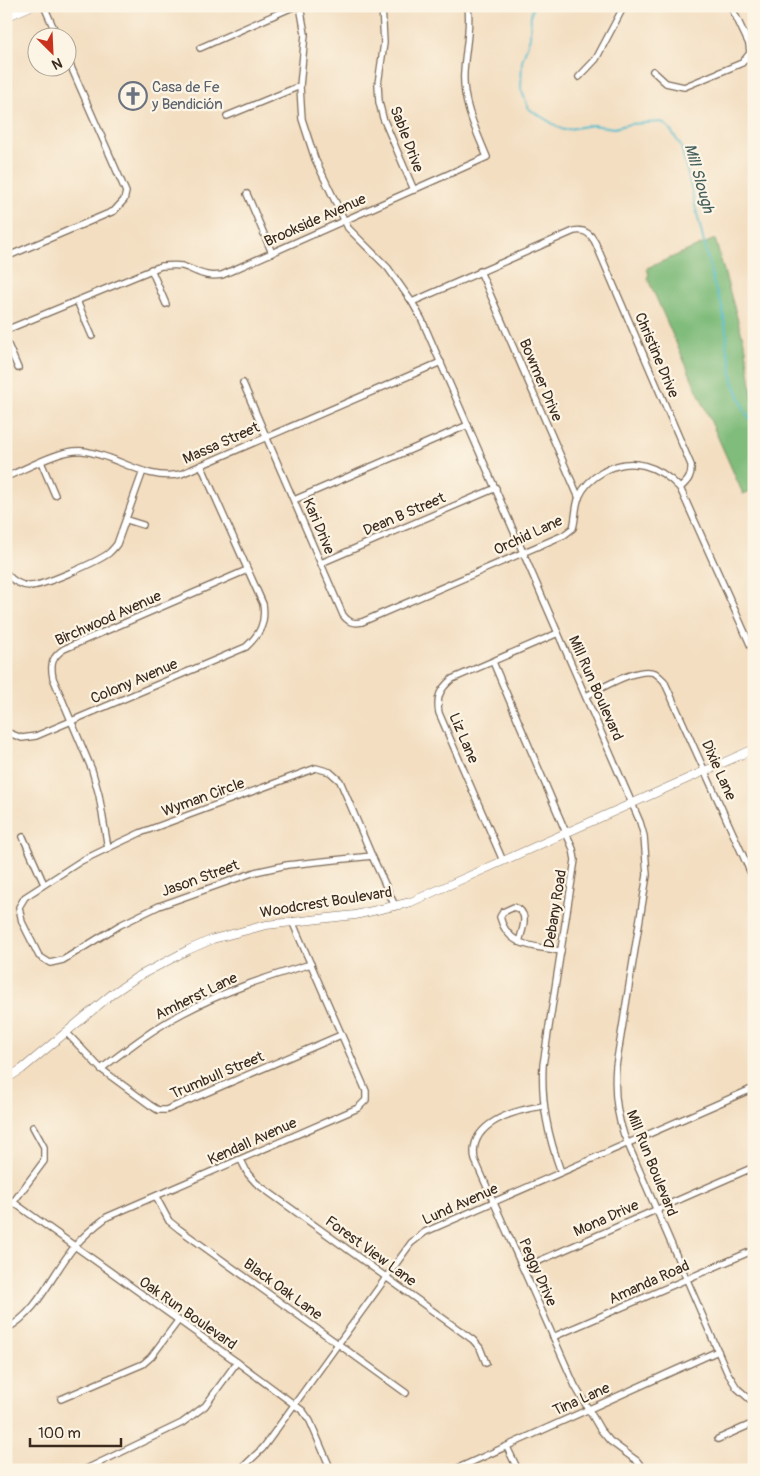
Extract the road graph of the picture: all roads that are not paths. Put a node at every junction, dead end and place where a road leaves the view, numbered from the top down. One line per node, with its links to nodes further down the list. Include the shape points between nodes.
1 (7, 6): 10 (street)
2 (31, 6): 10 (street)
3 (44, 6): 11 (street)
4 (295, 6): 12 (street)
5 (300, 6): 16 (street, Mill Run Boulevard, via 306,34)
6 (382, 6): 18 (street, Sable Drive, via 384,43 378,84 379,102)
7 (468, 6): 18 (street, Brookside Avenue, via 464,90 467,108 488,158)
8 (624, 6): 14 (street, via 596,59)
9 (731, 6): 13 (street, via 750,53 742,64 684,88 666,83)
10 (8, 16)
11 (54, 28)
12 (200, 48)
13 (653, 71)
14 (580, 77)
15 (76, 78): 22 (street, via 126,192 124,200 114,211)
16 (300, 86): 17 (street); 20 (street, Mill Run Boulevard, via 302,119 307,136)
17 (227, 116)
18 (414, 190): 20 (street, Brookside Avenue)
19 (247, 194): 21 (street)
20 (344, 221): 21 (street, Brookside Avenue); 26 (street, Mill Run Boulevard, via 352,234 388,268)
21 (272, 253): 23 (street, Brookside Avenue, via 211,277 181,266)
22 (6, 257)
23 (151, 269): 25 (street, Brookside Avenue); 27 (street)
24 (480, 272): 26 (street); 41 (street, Christine Drive, via 574,231 586,231 592,236 691,465 692,473); 43 (street, Bowmer Drive)
25 (77, 301): 28 (street, Brookside Avenue); 29 (street)
26 (412, 302): 31 (street, Mill Run Boulevard)
27 (166, 304)
28 (6, 330)
29 (92, 336)
30 (6, 340): 32 (street)
31 (441, 362): 34 (street, Mill Run Boulevard); 35 (street, Massa Street)
32 (18, 368)
33 (243, 383): 35 (street, Kari Drive)
34 (468, 425): 40 (street, Mill Run Boulevard); 44 (street)
35 (266, 437): 37 (street, Massa Street); 44 (street, Kari Drive)
36 (41, 462): 38 (street, Massa Street, via 83,451); 39 (street, Massa Street); 42 (street)
37 (201, 465): 38 (street, Massa Street, via 172,476); 49 (street)
38 (143, 471): 45 (street)
39 (6, 477)
40 (496, 488): 47 (street, Mill Run Boulevard); 48 (street, Dean B Street)
41 (680, 488): 43 (street, Orchid Lane, via 670,477 651,467 620,464 593,478); 53 (street, Orchid Lane)
42 (55, 495)
43 (579, 498): 47 (street, Orchid Lane, via 570,532)
44 (294, 500): 48 (street, Kari Drive)
45 (127, 520): 46 (street); 50 (street, via 117,544 99,559 39,585 18,584)
46 (143, 525)
47 (523, 552): 51 (street, Orchid Lane, via 362,622); 52 (street, Mill Run Boulevard)
48 (321, 564): 51 (street, Kari Drive, via 343,615)
49 (248, 570): 56 (street, Colony Avenue, via 264,613 263,626 246,647); 56 (street, Birchwood Avenue, via 56,655 50,668)
50 (6, 573)
51 (351, 622)
52 (558, 633): 54 (street, Liz Lane); 55 (street, Mill Run Boulevard)
53 (754, 654)
54 (493, 662): 61 (street, Debany Road); 65 (street, Liz Lane, via 452,679 438,695 437,702)
55 (586, 696): 59 (street, Dixie Lane, via 635,673 656,674 670,691); 60 (street, Mill Run Boulevard)
56 (72, 721): 57 (street, Colony Avenue, via 36,736 22,738); 63 (street, Birchwood Avenue, via 92,770)
57 (7, 734)
58 (754, 749): 59 (street, Woodcrest Boulevard)
59 (705, 771): 60 (street, Woodcrest Boulevard); 66 (street, Dixie Lane)
60 (633, 803): 61 (street, Woodcrest Boulevard); 81 (street, Mill Run Boulevard, via 644,836 647,875 614,1085 618,1118)
61 (566, 832): 65 (street, Woodcrest Boulevard); 71 (street, Debany Road, via 573,848 575,871)
62 (23, 836): 67 (street)
63 (108, 848): 64 (street, Wyman Circle, via 316,768 330,772 340,780); 67 (street, Wyman Circle)
64 (372, 856): 68 (street, Wyman Circle); 72 (street, Jason Street, via 287,865 256,872 159,906 120,925 63,960)
65 (503, 861): 68 (street, Woodcrest Boulevard)
66 (754, 880)
67 (44, 884): 72 (street, Wyman Circle, via 25,897 19,907 22,922 39,956)
68 (395, 906): 69 (street, Woodcrest Boulevard, via 355,915)
69 (292, 921): 73 (street, Kendall Avenue); 74 (street, Woodcrest Boulevard, via 214,939 160,963 112,994)
70 (519, 942): 70 (street, via 506,932 500,917 514,907 524,913); 71 (street)
71 (561, 950): 79 (street, Debany Road, via 542,1065)
72 (50, 963)
73 (311, 964): 75 (street, Kendall Avenue); 76 (street, Amherst Lane, via 262,979 182,1013)
74 (66, 1032): 76 (street, Trumbull Street); 77 (street, Woodcrest Boulevard)
75 (341, 1035): 76 (street, Trumbull Street, via 166,1110 150,1105); 82 (street, Kendall Avenue, via 366,1091 366,1100 358,1108)
76 (101, 1069)
77 (6, 1080)
78 (754, 1088): 81 (street, Lund Avenue)
79 (543, 1106): 84 (street, Debany Road, via 549,1138); 88 (street, Peggy Drive, via 518,1111 488,1124 474,1142 475,1160)
80 (33, 1127): 87 (street, via 44,1147 44,1161)
81 (627, 1143): 84 (street, Lund Avenue); 89 (street, Mill Run Boulevard)
82 (241, 1160): 86 (street, Kendall Avenue); 94 (street, Forest View Lane, via 256,1183)
83 (754, 1166): 89 (street, Mona Drive)
84 (561, 1172): 88 (street, Lund Avenue)
85 (6, 1197): 87 (street, Oak Run Boulevard)
86 (156, 1197): 91 (street, Kendall Avenue, via 107,1217); 99 (street, Black Oak Lane, via 169,1221)
87 (14, 1202): 90 (street); 91 (street, Oak Run Boulevard)
88 (494, 1202): 93 (street, Peggy Drive); 94 (street, Lund Avenue, via 425,1232 411,1243)
89 (656, 1209): 93 (street, Mona Drive); 95 (street, Mill Run Boulevard)
90 (6, 1212)
91 (75, 1246): 96 (street, Oak Run Boulevard); 97 (street, Kendall Avenue, via 27,1314)
92 (754, 1250): 95 (street, Amanda Road)
93 (523, 1268): 98 (street, Peggy Drive)
94 (386, 1277): 99 (street, Lund Avenue); 102 (street, Forest View Lane, via 473,1340)
95 (687, 1279): 98 (street, Amanda Road); 100 (street, Mill Run Boulevard)
96 (178, 1321): 101 (street, Oak Run Boulevard); 104 (street, via 143,1364)
97 (6, 1330)
98 (553, 1337): 107 (street, Peggy Drive)
99 (338, 1344): 103 (street, Black Oak Lane); 106 (street, Lund Avenue)
100 (718, 1351): 105 (street, Mill Run Boulevard, via 737,1388); 107 (street, Tina Lane)
101 (237, 1362): 106 (street, Oak Run Boulevard); 111 (street, via 205,1406 182,1423)
102 (486, 1363)
103 (406, 1393)
104 (61, 1399)
105 (754, 1403)
106 (294, 1405): 112 (street, Lund Avenue, via 263,1448); 113 (street, Oak Run Boulevard, via 306,1415)
107 (588, 1409): 110 (street, Tina Lane); 116 (street, Peggy Drive, via 610,1441)
108 (754, 1423): 109 (street)
109 (718, 1439)
110 (507, 1446): 114 (street, Tina Lane); 115 (street)
111 (84, 1470)
112 (240, 1470)
113 (331, 1470)
114 (454, 1470)
115 (518, 1470)
116 (644, 1470)

